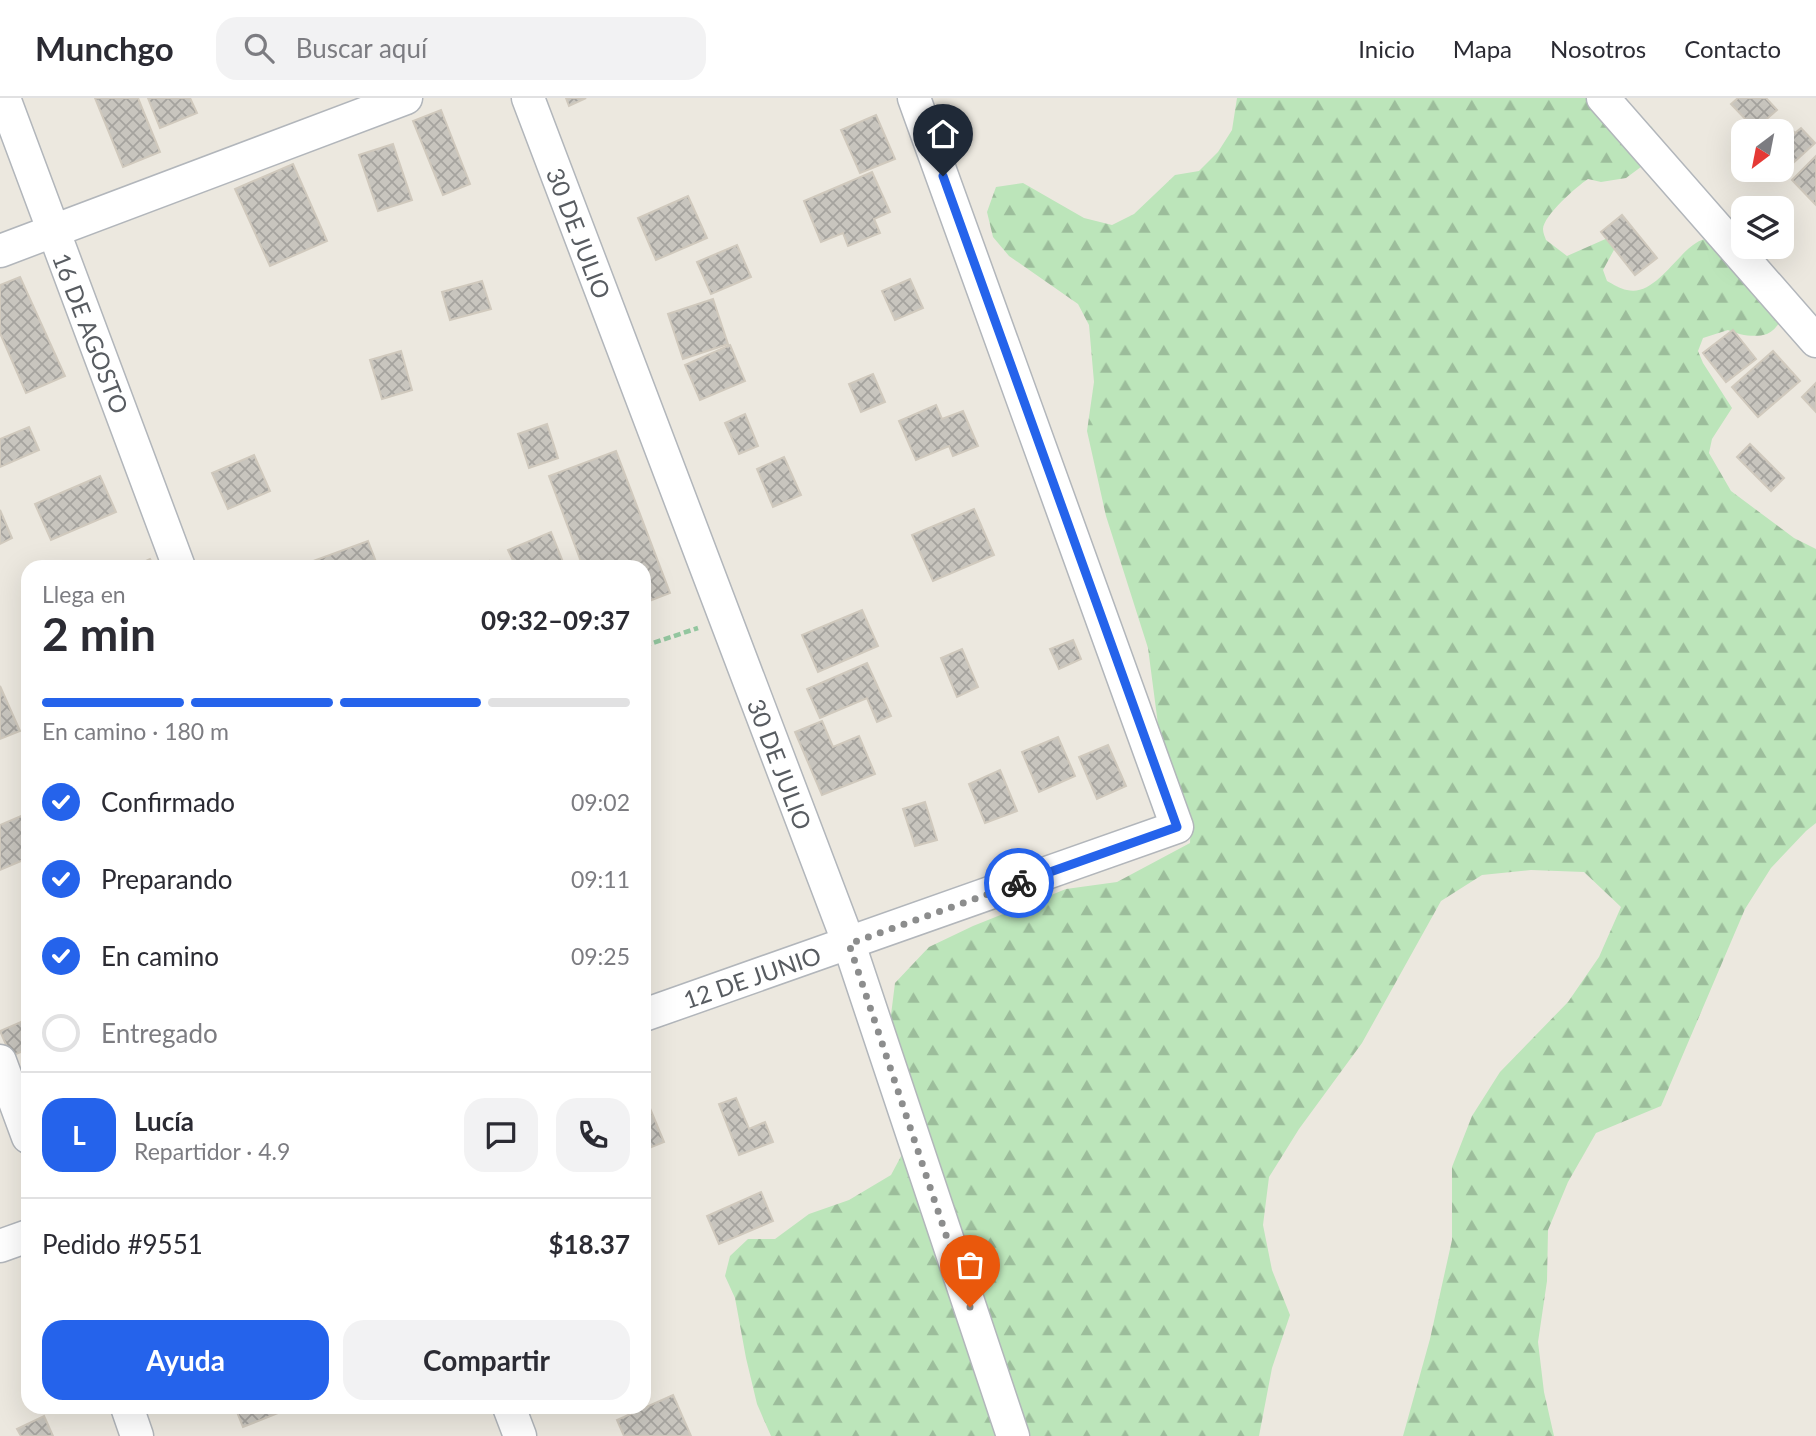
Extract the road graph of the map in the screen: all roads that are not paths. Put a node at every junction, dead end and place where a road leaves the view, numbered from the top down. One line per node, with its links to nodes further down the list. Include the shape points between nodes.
1 (4, 98): 6 (street, 16 DE AGOSTO)
2 (406, 98): 6 (street)
3 (528, 98): 10 (street, 30 DE JULIO)
4 (914, 98): 10 (street, 12 DE JUNIO, via 1177,827)
5 (1603, 98): 8 (street)
6 (53, 231): 7 (street); 9 (street, 16 DE AGOSTO)
7 (0, 251)
8 (1816, 341)
9 (176, 560)
10 (849, 944): 11 (street, 12 DE JUNIO); 20 (street, 30 DE JULIO)
11 (651, 1013)
12 (0, 1061): 13 (street)
13 (21, 1118)
14 (21, 1238): 15 (street)
15 (0, 1246)
16 (129, 1414): 18 (street)
17 (512, 1414): 19 (street)
18 (137, 1436)
19 (520, 1436)
20 (1013, 1436)

